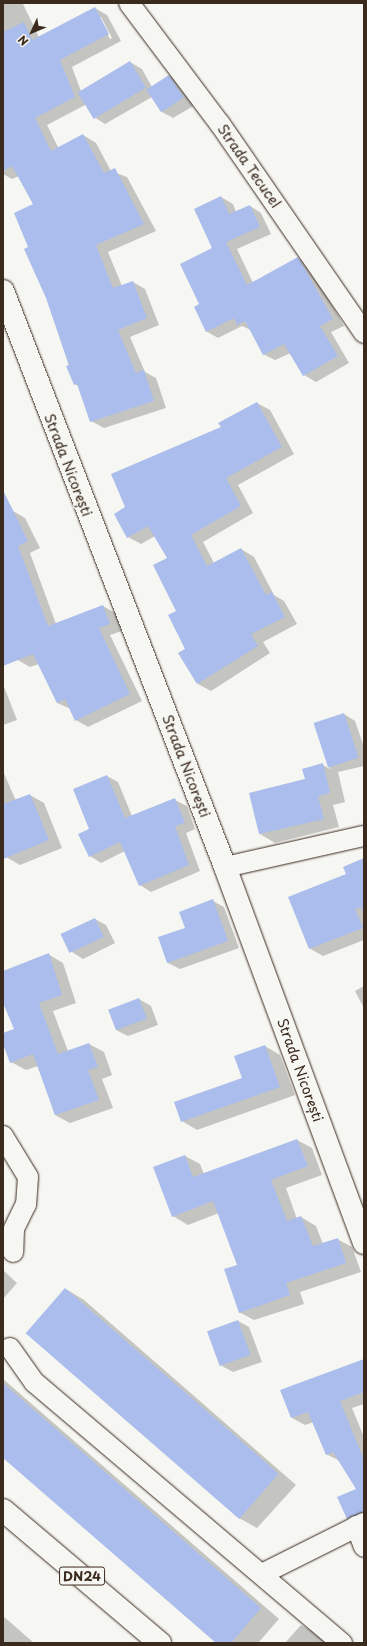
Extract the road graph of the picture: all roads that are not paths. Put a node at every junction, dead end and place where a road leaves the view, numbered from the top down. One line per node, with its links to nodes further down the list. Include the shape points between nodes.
1 (129, 3): 3 (street, Strada Tecucel, via 220,124)
2 (3, 291): 5 (main road, Strada Nicorești)
3 (364, 333)
4 (364, 836): 5 (street)
5 (225, 867): 7 (main road, Strada Nicorești)
6 (3, 1136): 8 (street, via 28,1177 26,1204 14,1229)
7 (364, 1243)
8 (13, 1252)
9 (10, 1348): 13 (street, via 34,1382)
10 (3, 1510): 14 (main road, DN24)
11 (360, 1525): 12 (street); 13 (street)
12 (364, 1547)
13 (262, 1574): 15 (street)
14 (160, 1643)
15 (342, 1643)

